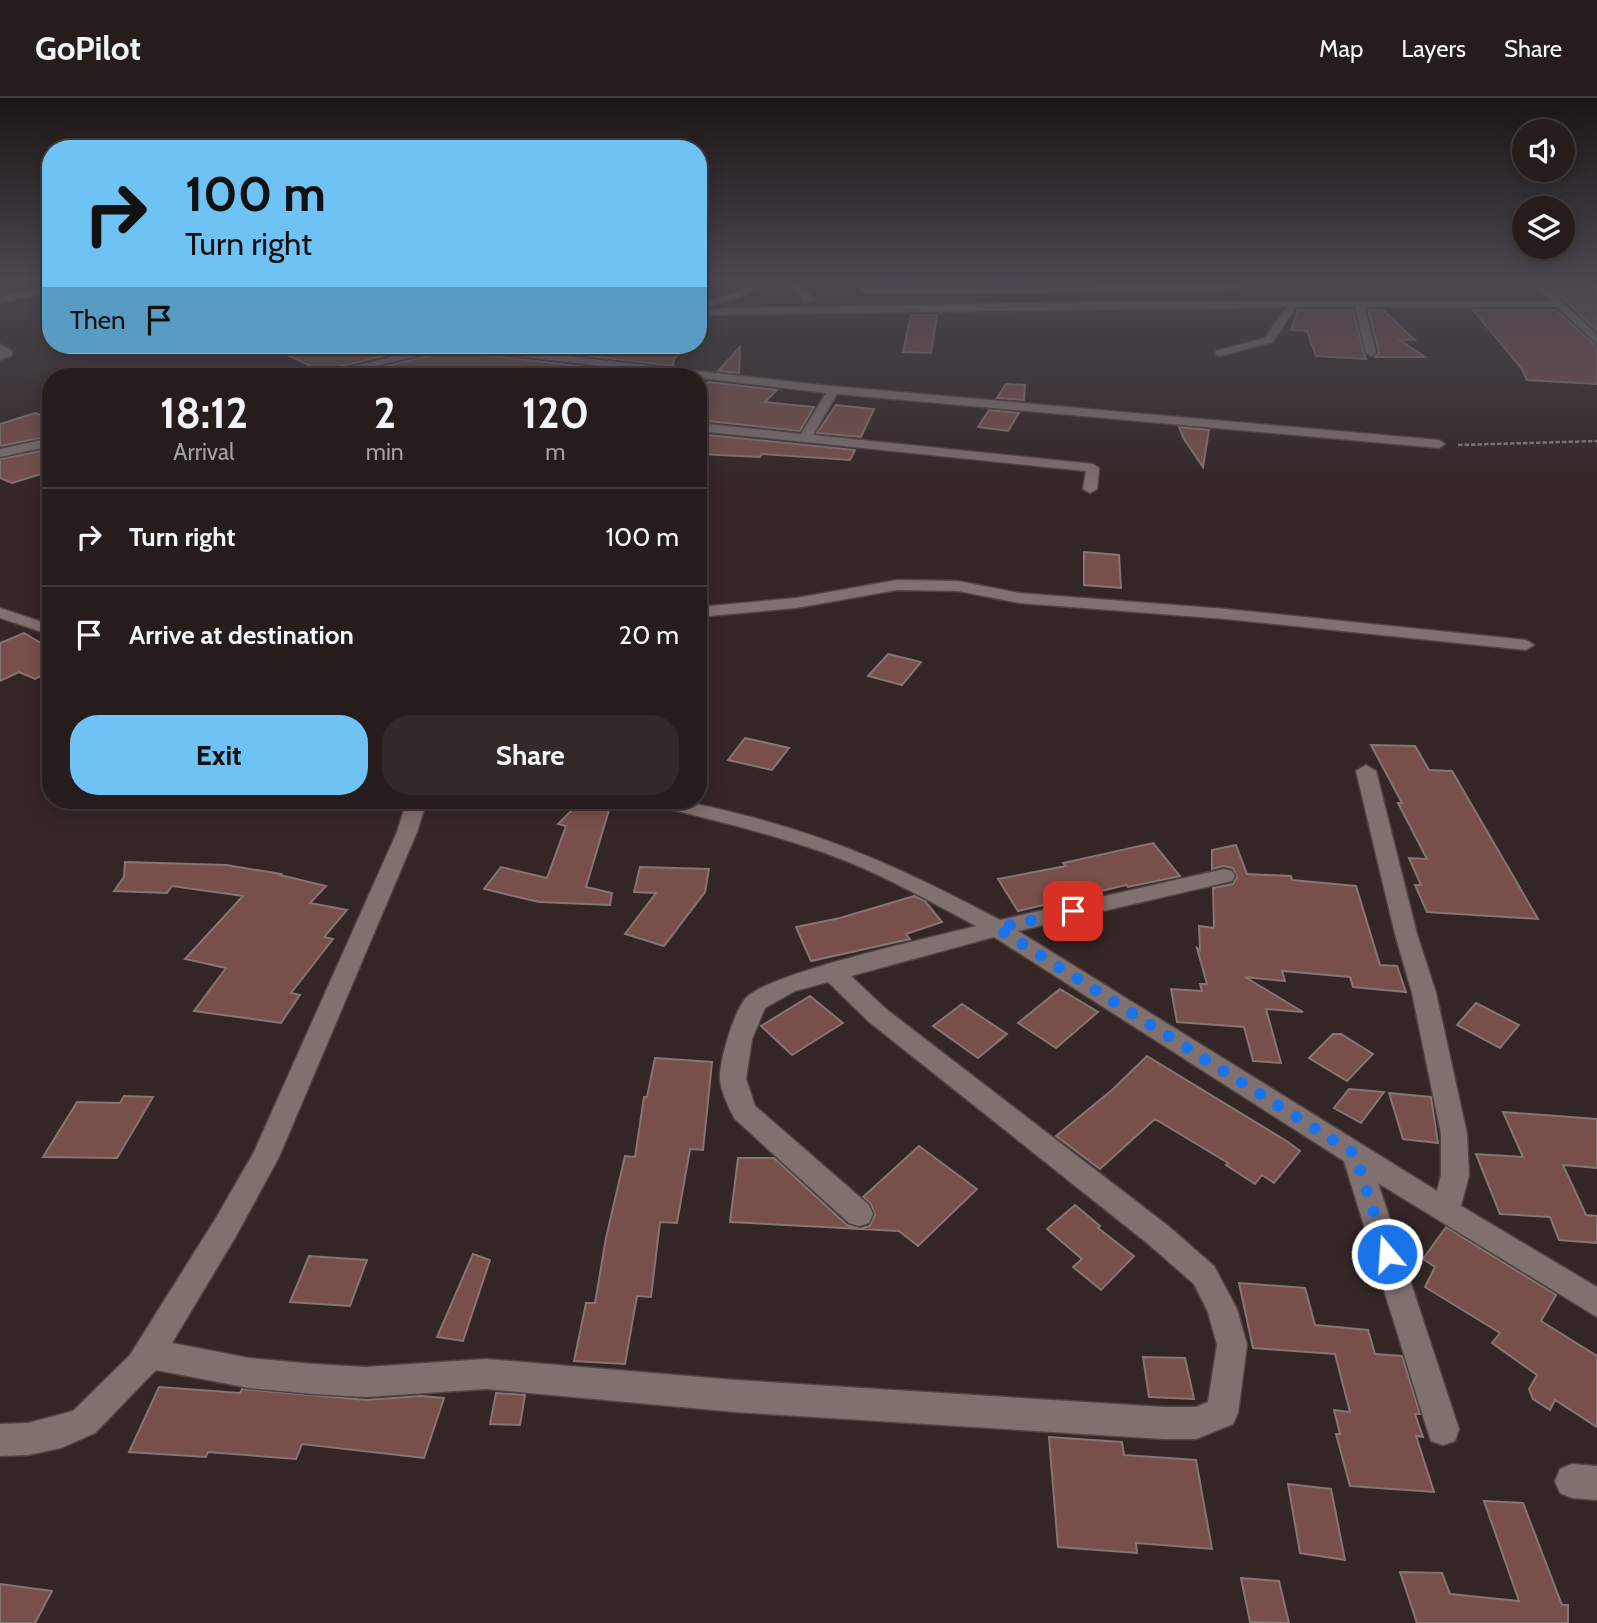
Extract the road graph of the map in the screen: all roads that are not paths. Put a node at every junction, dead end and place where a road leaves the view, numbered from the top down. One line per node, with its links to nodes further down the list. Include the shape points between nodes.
1 (1223, 352): 2 (street)
2 (1220, 353)
3 (413, 354): 5 (street)
4 (517, 354): 6 (street)
5 (354, 368)
6 (621, 368)
7 (707, 377): 8 (street)
8 (833, 391): 10 (street); 12 (street)
9 (707, 428): 10 (street)
10 (805, 438): 14 (street, via 1093,468)
11 (42, 444): 13 (street)
12 (1439, 444)
13 (0, 453)
14 (1090, 489)
15 (707, 611): 18 (street, via 796,603 897,585 958,586 1019,597)
16 (0, 613): 17 (street)
17 (42, 627)
18 (1526, 645)
19 (1366, 771): 26 (street, via 1424,993 1454,1134 1455,1175)
20 (414, 809): 29 (street, via 265,1157)
21 (692, 809): 23 (street, via 855,856)
22 (1224, 876): 23 (street)
23 (997, 928): 24 (street); 25 (street)
24 (834, 974): 27 (street, via 787,985 755,1003 740,1039 733,1079 744,1112); 29 (street, via 877,1015 1204,1275 1223,1309 1232,1345 1223,1413 1196,1423 1164,1423 735,1396 486,1374 366,1382 249,1373)
25 (1355, 1154): 26 (street); 30 (street)
26 (1445, 1211): 28 (street)
27 (859, 1214)
28 (1597, 1303)
29 (149, 1354): 31 (street, via 84,1422 61,1433)
30 (1443, 1429)
31 (0, 1440)

